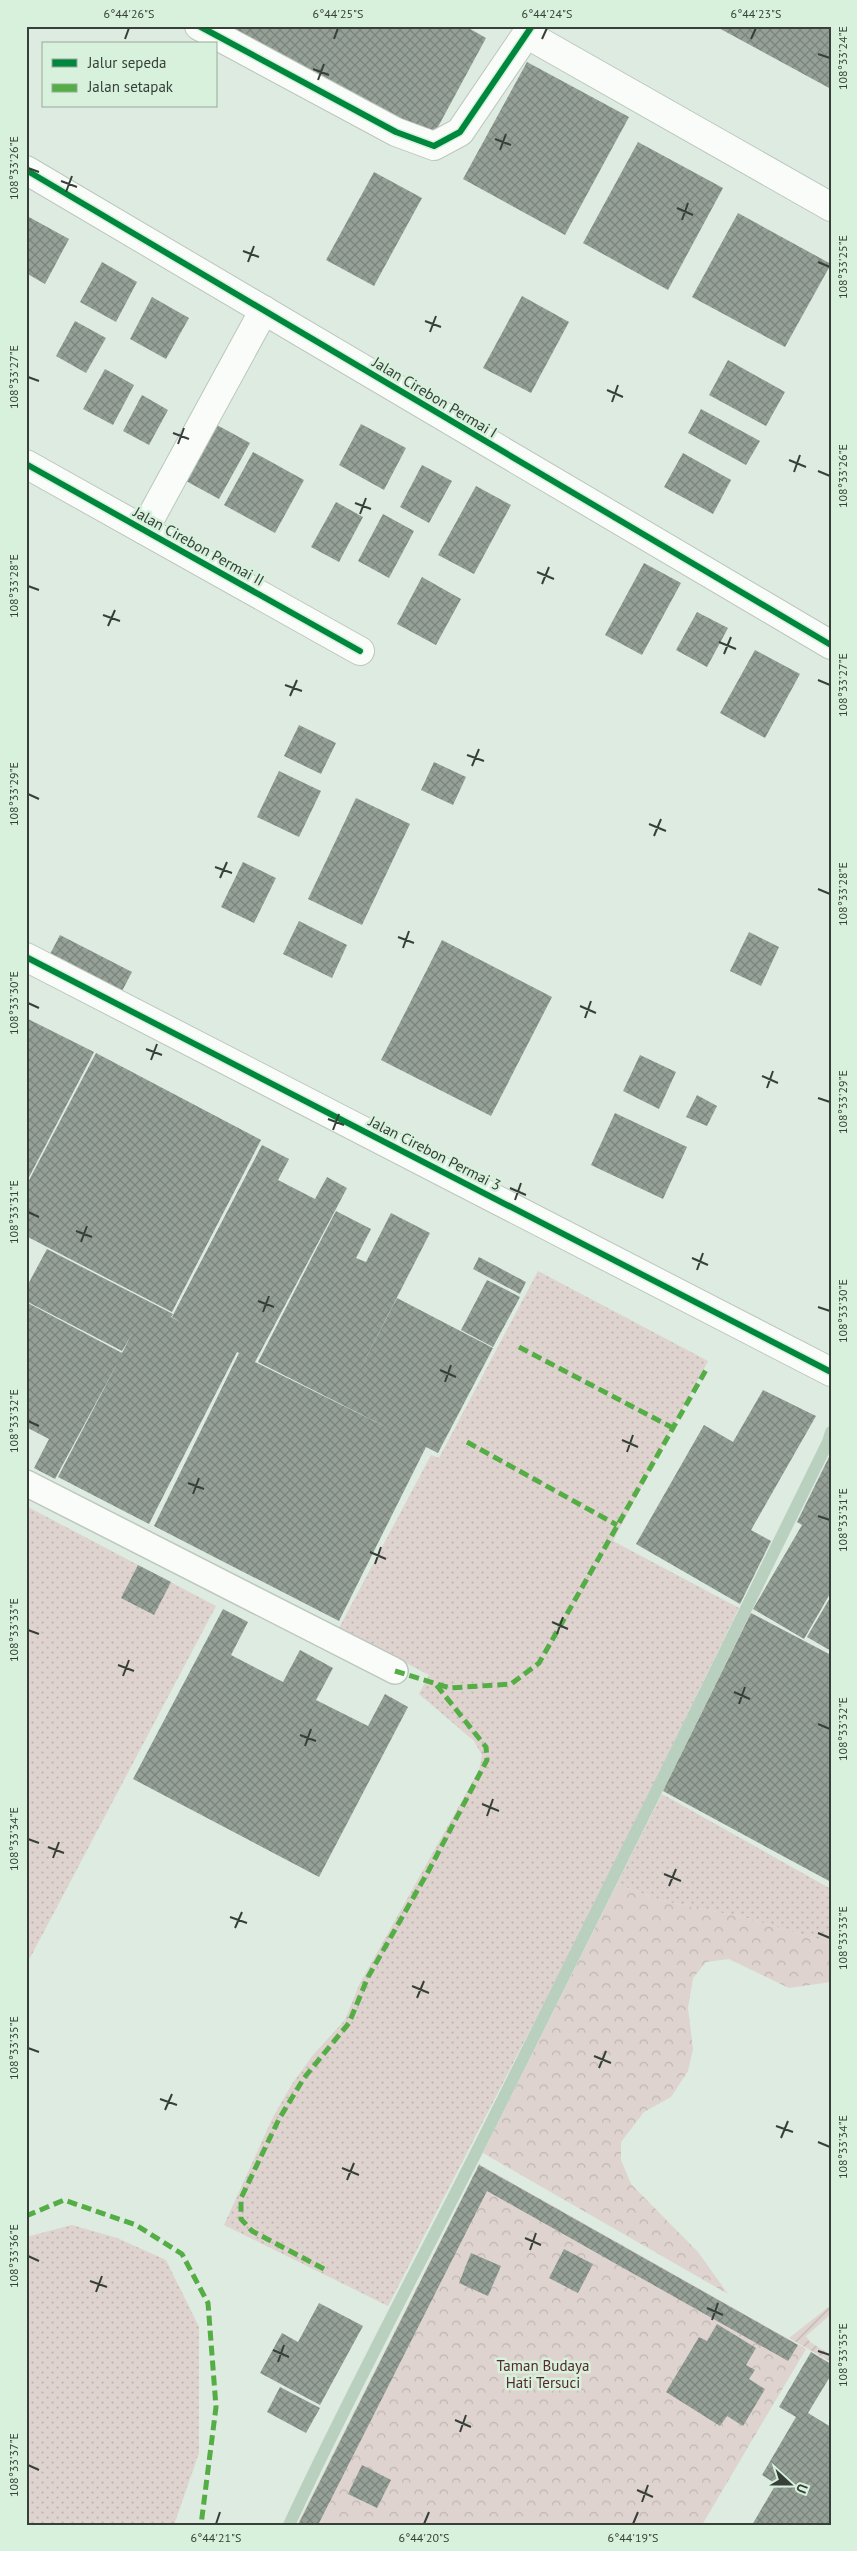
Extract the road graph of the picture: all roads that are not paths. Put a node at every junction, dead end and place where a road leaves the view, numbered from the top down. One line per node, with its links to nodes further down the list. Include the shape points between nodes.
1 (198, 26): 2 (street, via 396,132 434,146 460,132)
2 (530, 31): 4 (street)
3 (26, 170): 5 (street, Jalan Cirebon Permai I)
4 (831, 207)
5 (264, 310): 7 (street); 8 (street, Jalan Cirebon Permai I)
6 (26, 464): 7 (street, Jalan Cirebon Permai II)
7 (144, 530): 9 (street, Jalan Cirebon Permai II)
8 (831, 645)
9 (360, 651)
10 (26, 957): 11 (street, Jalan Cirebon Permai 3)
11 (831, 1372)
12 (26, 1483): 13 (lane)
13 (395, 1670)

